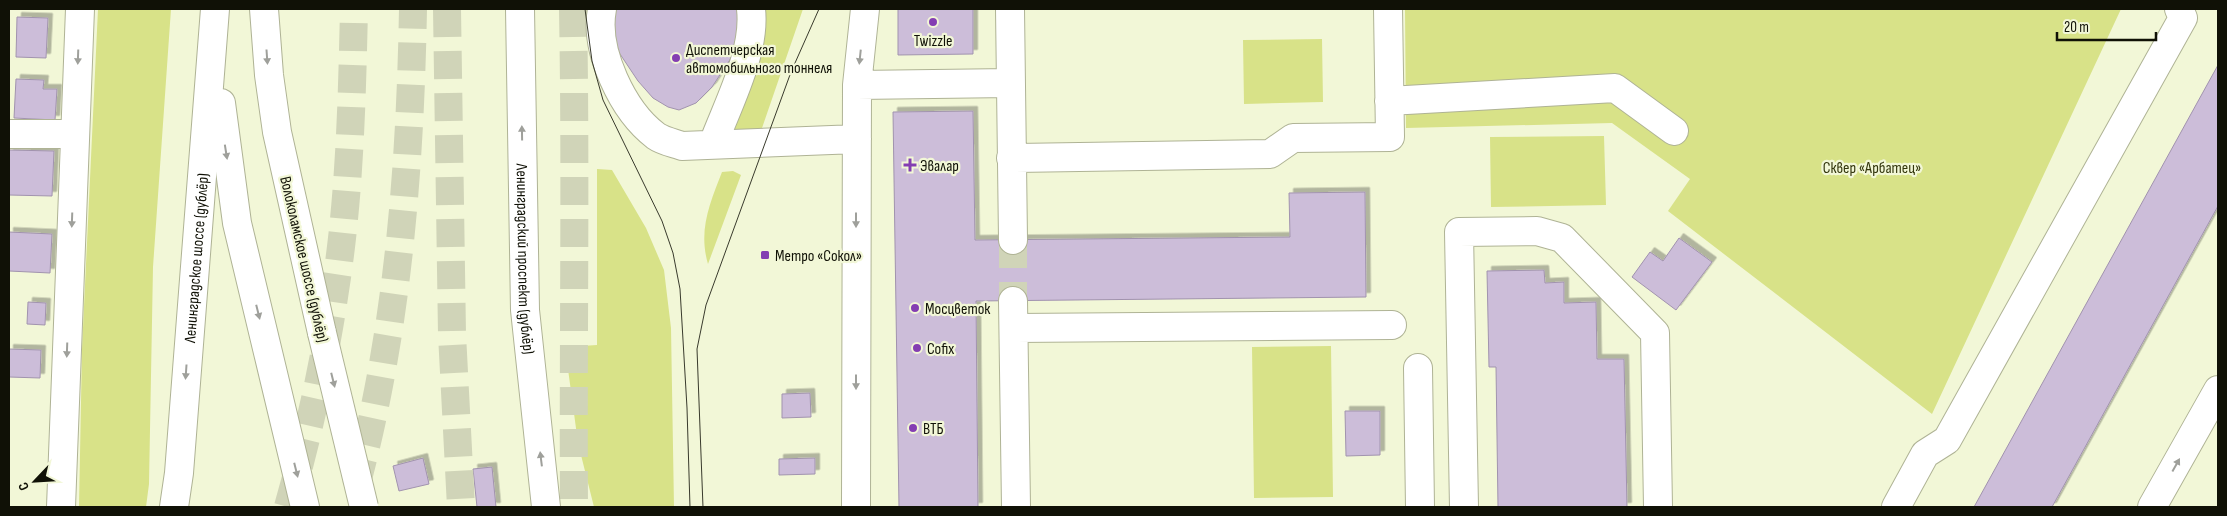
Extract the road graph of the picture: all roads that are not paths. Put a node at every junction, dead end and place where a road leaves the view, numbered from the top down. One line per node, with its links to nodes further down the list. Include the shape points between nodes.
1 (80, 9): 16 (main road, one-way to 16)
2 (264, 9): 31 (main road, Волоколамское шоссе (дублёр), one-way to 31, bridge, via 277,132)
3 (520, 9): 32 (main road, Ленинградский проспект (дублёр), one-way to 3, via 525,310)
4 (602, 9): 18 (main road, via 602,36 608,64 623,98 640,122 658,138 682,146)
5 (751, 9): 18 (main road, via 747,54)
6 (865, 9): 12 (main road, one-way to 12)
7 (1010, 9): 11 (main road)
8 (1388, 9): 13 (main road)
9 (2179, 9): 38 (main road, via 2183,18 1947,440 1925,454)
10 (214, 22): 29 (main road, Ленинградское шоссе (дублёр), one-way to 29); 30 (main road, one-way to 30, via 224,135 237,223)
11 (1010, 83): 12 (main road); 19 (main road)
12 (857, 85): 17 (main road)
13 (1389, 101): 14 (main road, via 1615,88); 19 (main road, via 1390,138 1293,138 1270,154)
14 (1674, 131)
15 (9, 134): 16 (main road)
16 (75, 134): 28 (main road, one-way to 28)
17 (856, 139): 18 (main road); 33 (main road, one-way to 33)
18 (713, 144)
19 (1012, 158): 20 (main road)
20 (1013, 240)
21 (1013, 301): 23 (main road)
22 (1392, 325): 23 (main road)
23 (1014, 328): 34 (main road)
24 (1418, 368): 26 (main road)
25 (2218, 390): 39 (main road, one-way to 25)
26 (1419, 416): 27 (main road); 35 (main road)
27 (1462, 416): 36 (main road); 37 (main road, via 1459,232 1537,231 1562,238 1655,333)
28 (61, 507)
29 (174, 507)
30 (305, 507)
31 (364, 507)
32 (546, 507)
33 (856, 507)
34 (1016, 507)
35 (1420, 507)
36 (1464, 507)
37 (1658, 507)
38 (1896, 507)
39 (2152, 507)

